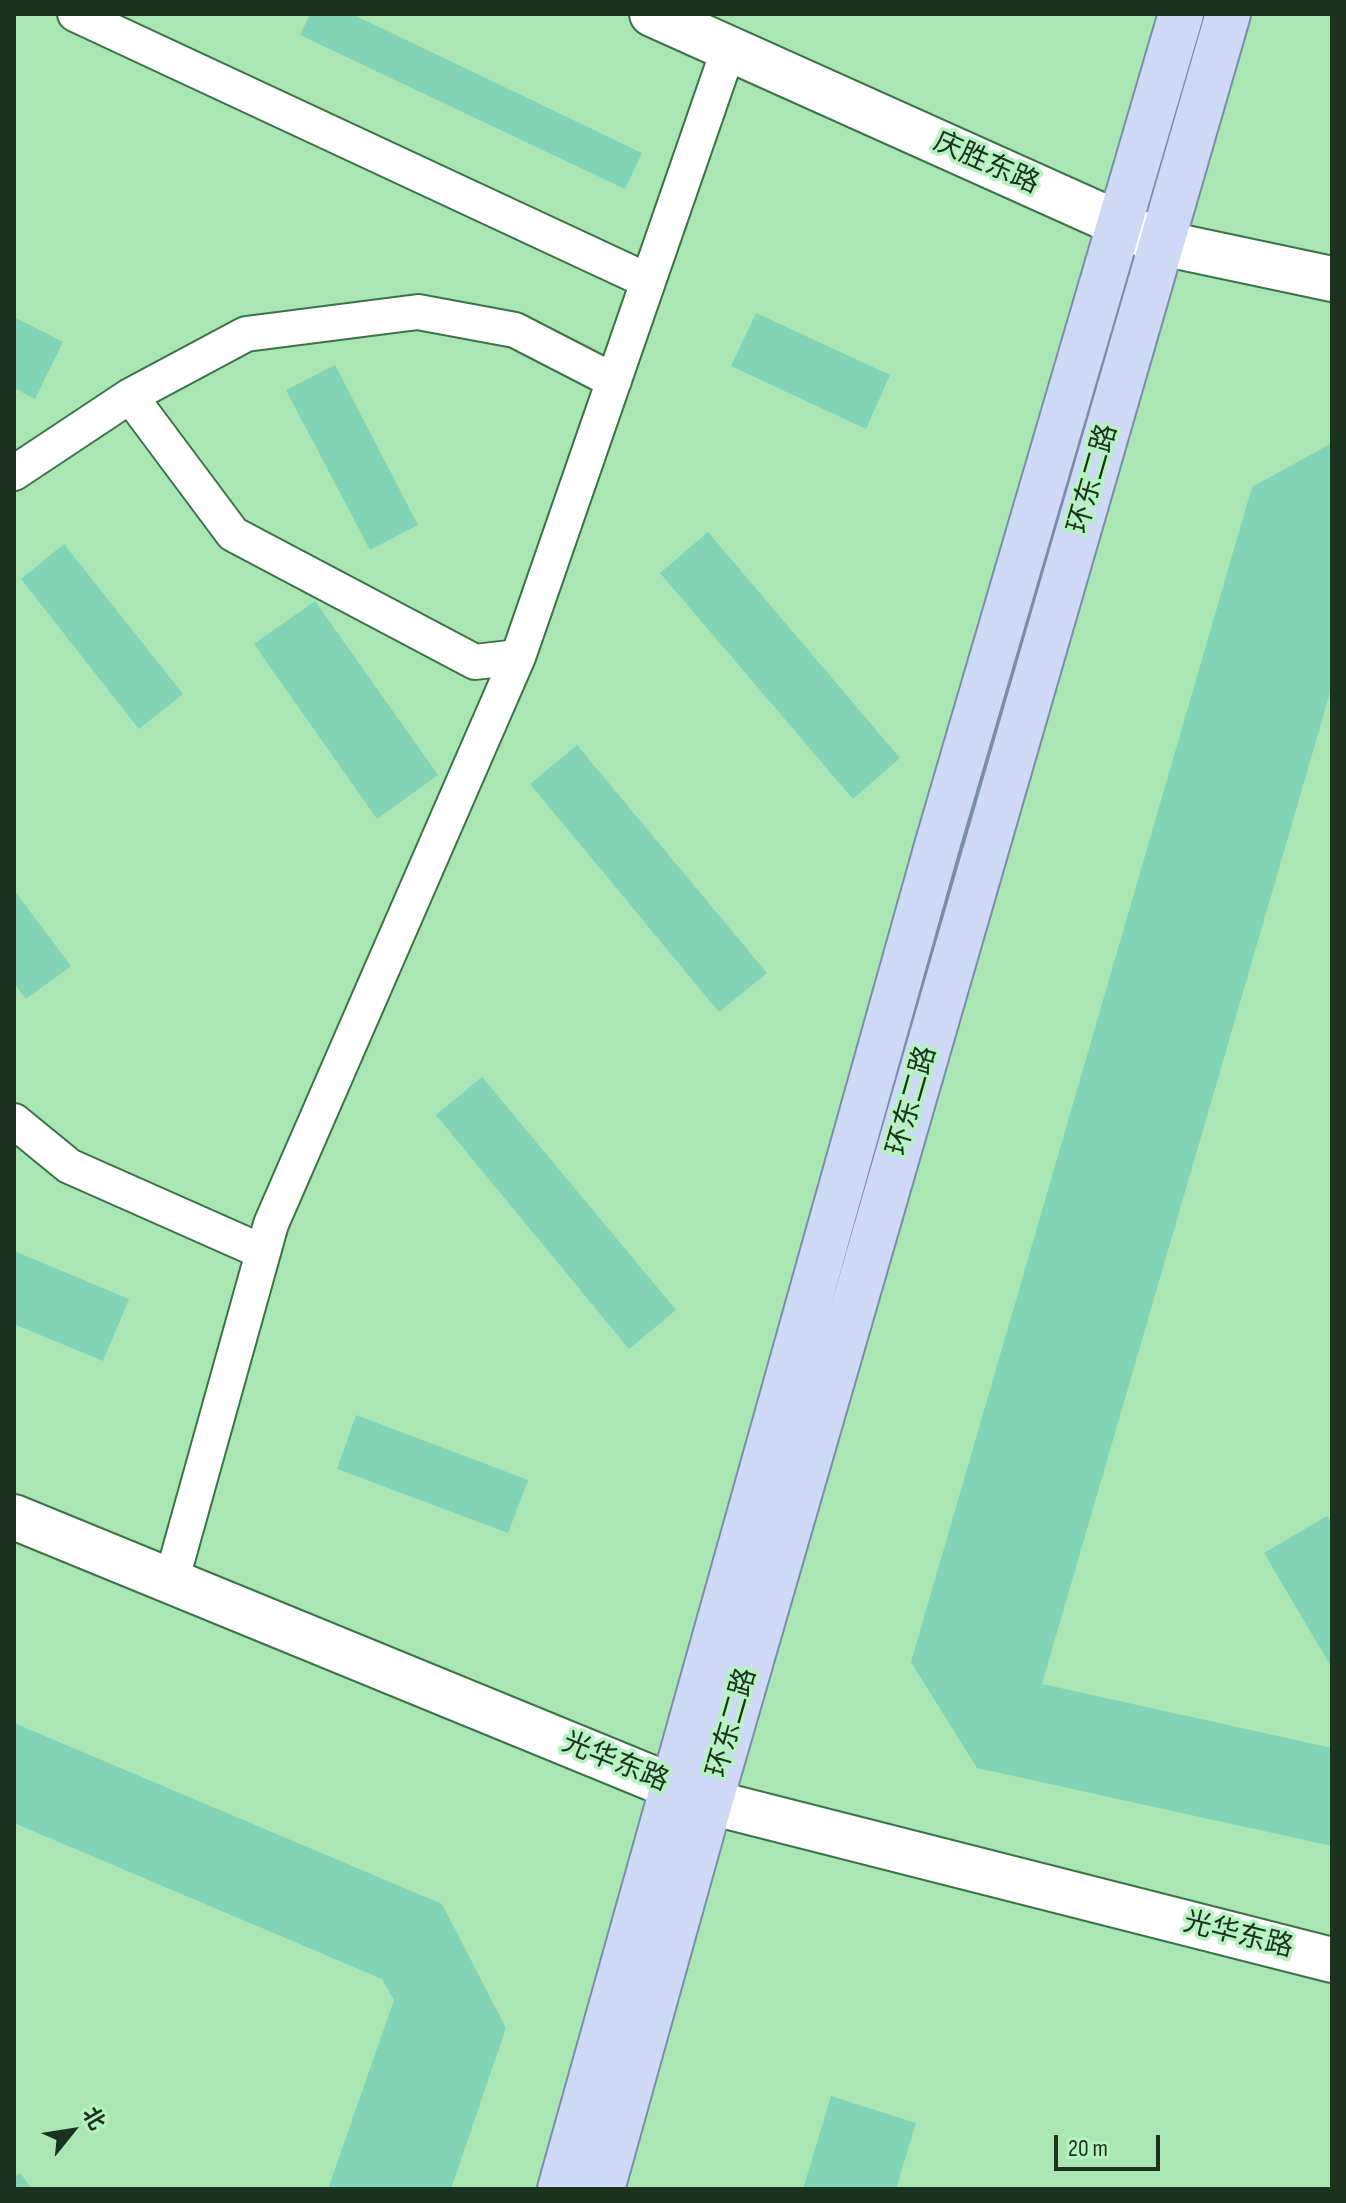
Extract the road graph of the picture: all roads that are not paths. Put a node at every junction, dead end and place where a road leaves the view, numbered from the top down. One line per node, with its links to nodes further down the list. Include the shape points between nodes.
1 (75, 14): 9 (street)
2 (652, 14): 5 (main road, 庆胜东路)
3 (1181, 14): 6 (main road, 环东二路)
4 (1228, 14): 7 (main road, 环东二路)
5 (729, 48): 6 (main road, 庆胜东路); 9 (street)
6 (1119, 224): 7 (main road, 庆胜东路); 18 (main road, 环东二路, via 933,861)
7 (1162, 243): 8 (main road, 庆胜东路); 18 (main road, 环东二路)
8 (1332, 279)
9 (648, 281): 10 (street)
10 (614, 381): 11 (street, via 515,330 418,312 246,334); 13 (street)
11 (130, 396): 12 (street); 13 (street, via 233,534 475,662)
12 (14, 473)
13 (518, 657): 15 (street)
14 (14, 1121): 15 (street, via 69,1166)
15 (263, 1252): 17 (street)
16 (14, 1517): 17 (main road, 光华东路)
17 (171, 1582): 18 (main road, 光华东路)
18 (691, 1794): 19 (main road, 光华东路); 20 (main road, 环东二路); 21 (main road, 环东二路)
19 (1332, 1960)
20 (560, 2189)
21 (602, 2189)

